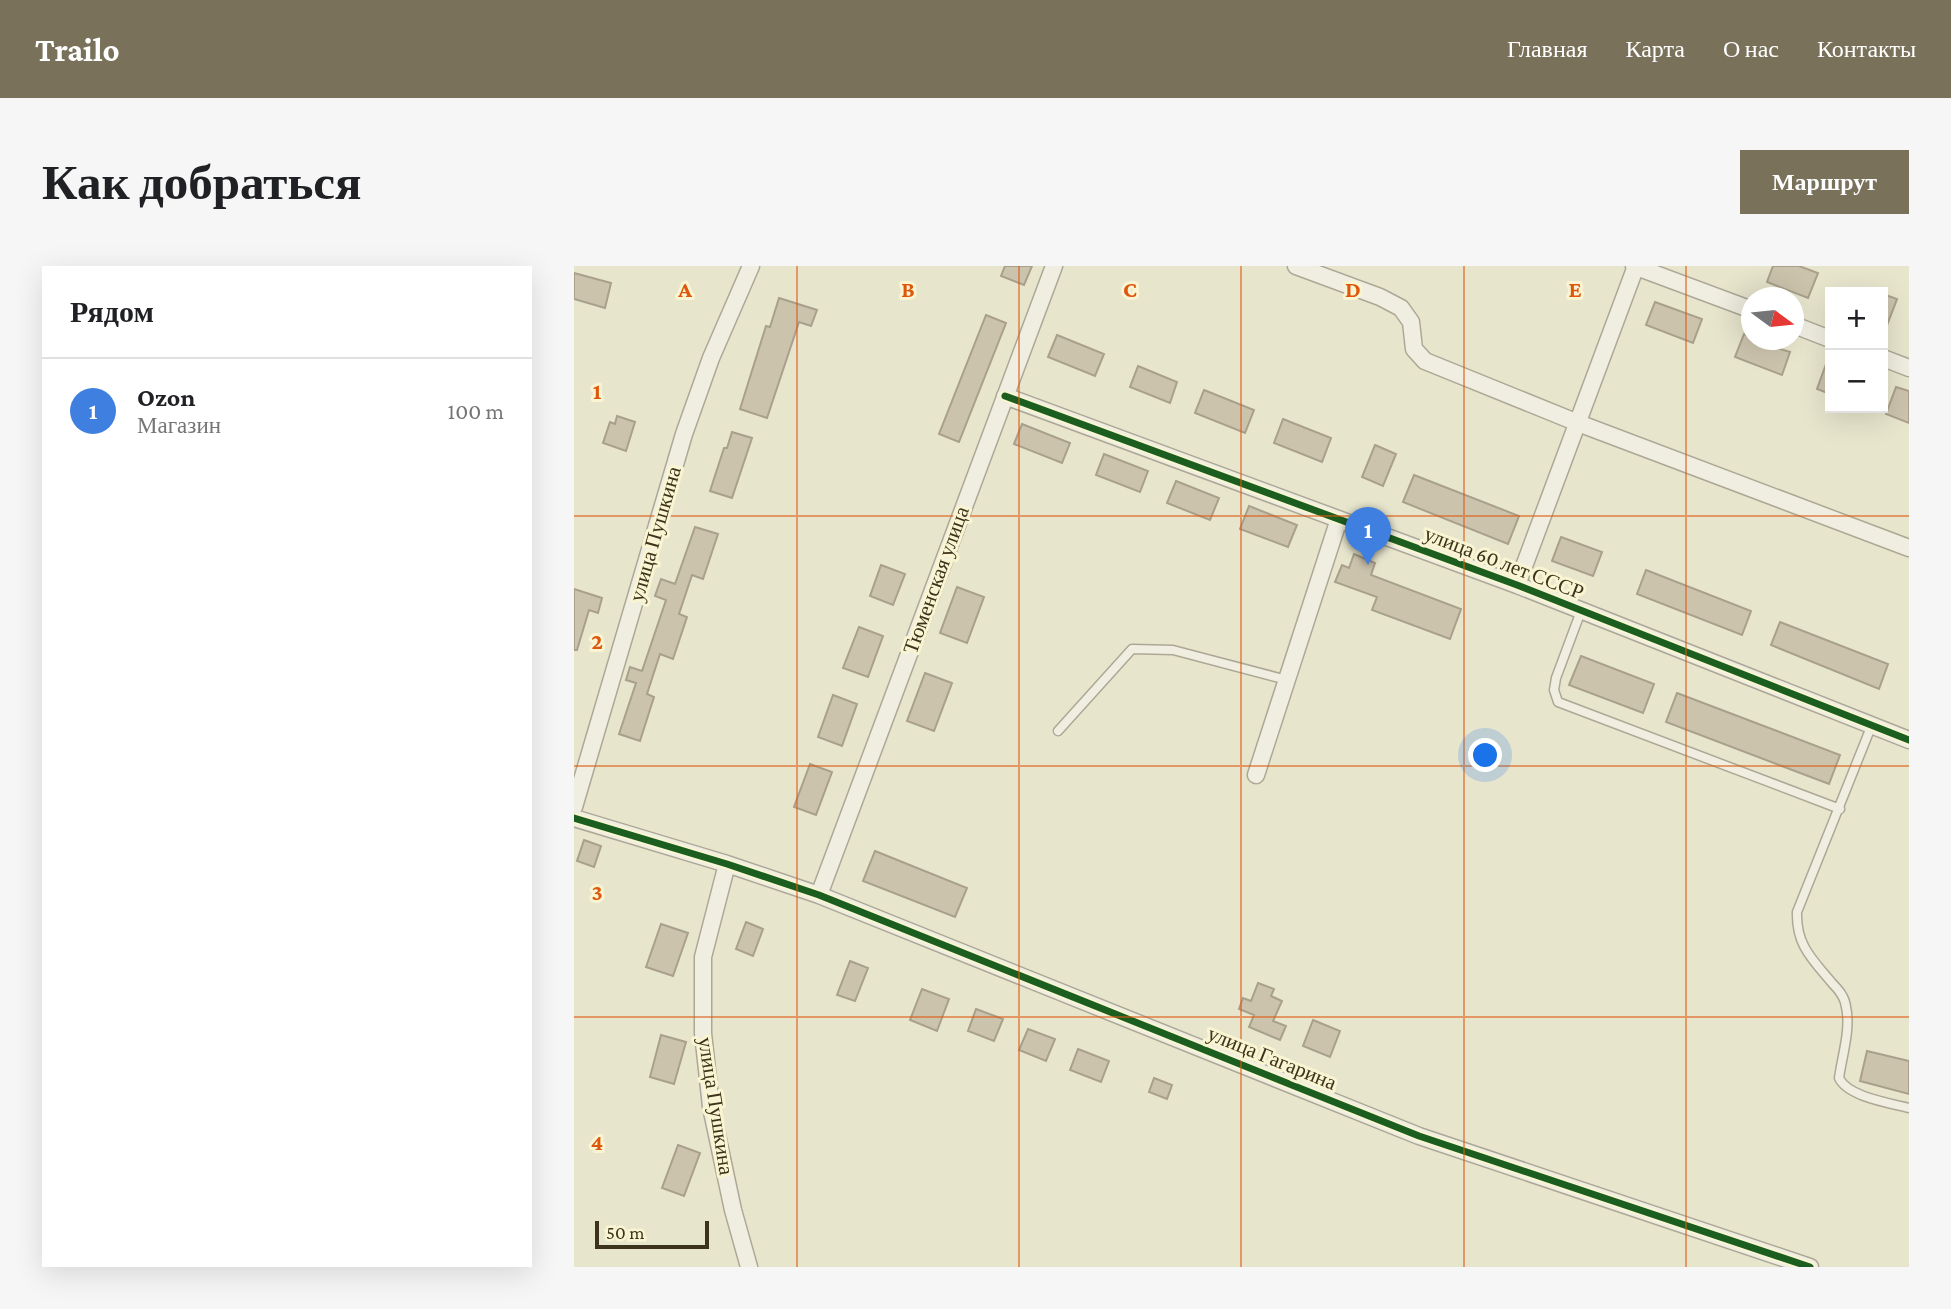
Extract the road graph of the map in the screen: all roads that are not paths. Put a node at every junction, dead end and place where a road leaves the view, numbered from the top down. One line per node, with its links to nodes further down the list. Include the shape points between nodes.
1 (751, 266): 21 (street, улица Пушкина, via 684,434)
2 (1054, 266): 10 (street, Тюменская улица)
3 (1296, 266): 11 (street, via 1401,308 1411,322 1415,349 1425,361)
4 (1635, 266): 5 (street); 11 (street)
5 (1741, 306)
6 (1804, 329): 7 (street)
7 (1825, 337)
8 (1888, 360): 9 (street)
9 (1909, 368)
10 (1005, 396): 12 (street, улица 60 лет СССР); 25 (street, Тюменская улица)
11 (1578, 423): 13 (street); 14 (street)
12 (1339, 519): 14 (street, улица 60 лет СССР); 16 (street)
13 (1909, 548)
14 (1517, 585): 15 (street, улица 60 лет СССР)
15 (1581, 611): 17 (street, улица 60 лет СССР); 22 (lane, via 1556,678 1558,702)
16 (1287, 680): 18 (lane, via 1173,650 1132,649); 20 (street)
17 (1871, 727): 19 (street, улица 60 лет СССР); 22 (lane)
18 (1058, 731)
19 (1909, 740)
20 (1256, 775)
21 (574, 807)
22 (1840, 809): 26 (lane, via 1797,912 1799,937 1846,1006 1842,1084 1856,1093)
23 (574, 818): 24 (street, улица Гагарина)
24 (727, 864): 25 (street, улица Гагарина); 27 (street, улица Пушкина, via 703,957 703,1033 711,1107)
25 (819, 895): 28 (street, улица Гагарина, via 1419,1136)
26 (1909, 1108)
27 (750, 1266)
28 (1810, 1267)

